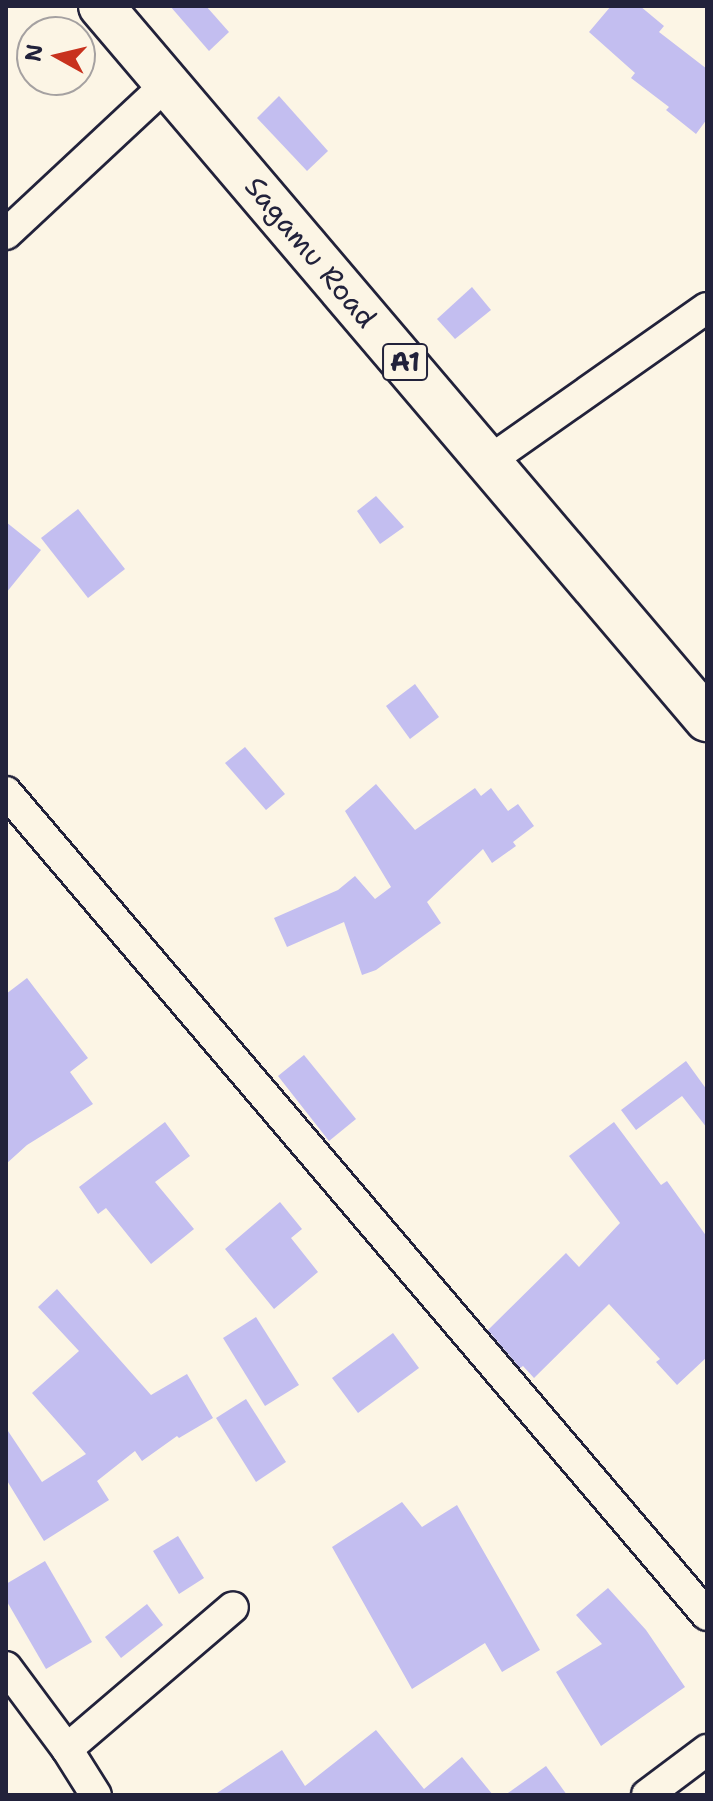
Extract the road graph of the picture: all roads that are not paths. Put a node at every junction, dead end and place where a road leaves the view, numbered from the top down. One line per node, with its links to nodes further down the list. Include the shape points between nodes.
1 (101, 6): 2 (highway, Sagamu Road / A1)
2 (168, 83): 3 (street); 5 (highway, Sagamu Road / A1)
3 (6, 234)
4 (707, 308): 5 (street)
5 (489, 461): 6 (highway, Sagamu Road / A1)
6 (707, 719)
7 (6, 792): 9 (street)
8 (233, 1607): 11 (street)
9 (707, 1615)
10 (6, 1667): 11 (street)
11 (67, 1749): 13 (street)
12 (707, 1750): 14 (street)
13 (96, 1795)
14 (647, 1795)

